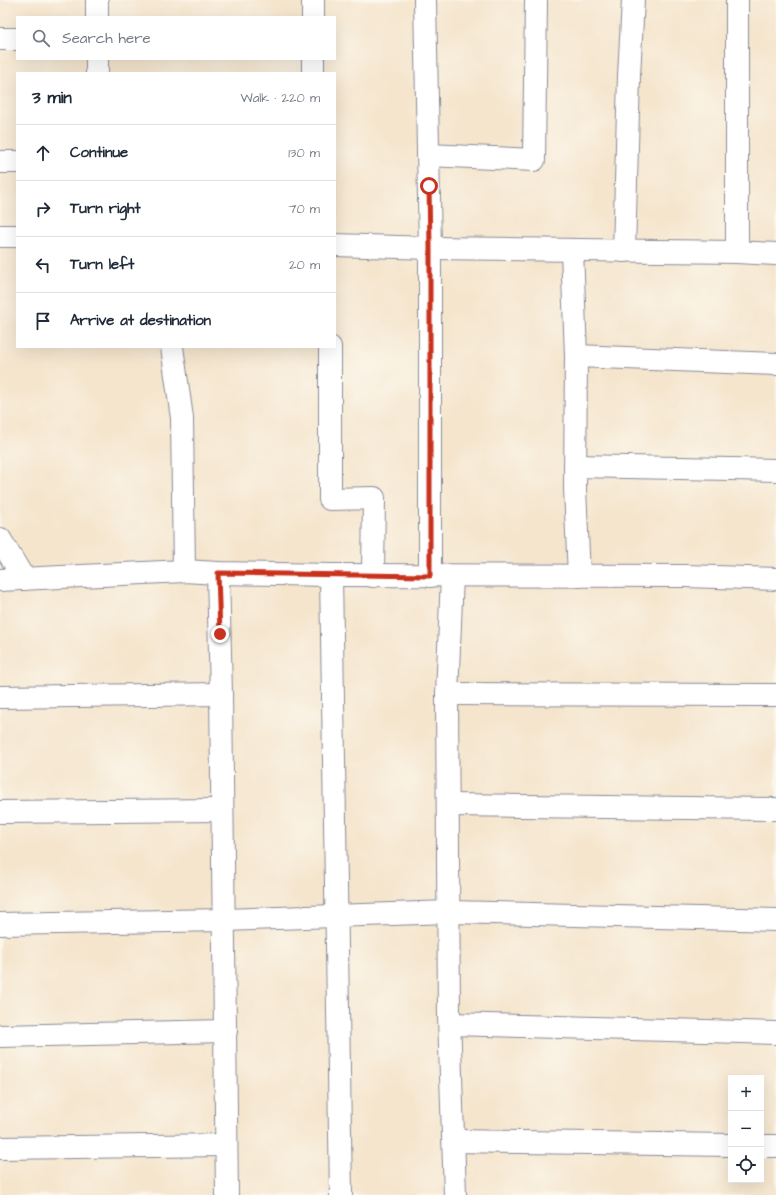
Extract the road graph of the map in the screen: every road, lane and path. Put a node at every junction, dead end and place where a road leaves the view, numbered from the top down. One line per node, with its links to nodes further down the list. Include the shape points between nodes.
1 (97, 0): 7 (street)
2 (313, 0): 8 (street)
3 (425, 0): 15 (street)
4 (536, 0): 15 (street, via 534,160)
5 (633, 0): 23 (street)
6 (736, 0): 24 (street)
7 (97, 16)
8 (313, 16)
9 (16, 38): 10 (street)
10 (0, 39)
11 (97, 60): 13 (street)
12 (314, 60): 14 (street)
13 (97, 72)
14 (314, 72)
15 (428, 155): 21 (street)
16 (0, 162): 17 (street)
17 (16, 162)
18 (0, 236): 19 (street)
19 (16, 236)
20 (336, 245): 21 (street)
21 (430, 248): 22 (street); 37 (street)
22 (572, 250): 23 (street); 28 (street)
23 (624, 251): 24 (street)
24 (737, 252): 25 (street)
25 (776, 254)
26 (172, 348): 33 (street, via 182,418)
27 (330, 348): 36 (street, via 330,499 374,498)
28 (576, 356): 29 (street); 30 (street)
29 (776, 364)
30 (575, 466): 31 (street); 39 (street)
31 (776, 470)
32 (0, 539): 40 (street)
33 (184, 571): 34 (street); 40 (street)
34 (218, 573): 35 (street); 43 (street)
35 (331, 575): 36 (street); 52 (street)
36 (373, 576): 37 (street)
37 (430, 576): 38 (street)
38 (452, 576): 39 (street); 44 (street)
39 (579, 576): 41 (street)
40 (24, 579): 42 (street)
41 (776, 579)
42 (0, 580)
43 (221, 694): 46 (street); 49 (street)
44 (447, 694): 45 (street); 47 (street)
45 (776, 695)
46 (0, 697)
47 (448, 805): 48 (street); 51 (street)
48 (776, 808)
49 (222, 810): 50 (street); 53 (street)
50 (0, 812)
51 (449, 912): 52 (street); 54 (street); 56 (street)
52 (336, 917): 53 (street); 67 (street)
53 (224, 920): 55 (street); 57 (street)
54 (776, 920)
55 (0, 924)
56 (450, 1024): 58 (street); 60 (street)
57 (226, 1031): 59 (street); 61 (street)
58 (776, 1033)
59 (0, 1036)
60 (454, 1141): 62 (street); 68 (street)
61 (226, 1145): 65 (street); 66 (street)
62 (728, 1146)
63 (764, 1146): 64 (street)
64 (776, 1146)
65 (0, 1148)
66 (227, 1195)
67 (341, 1195)
68 (455, 1195)

